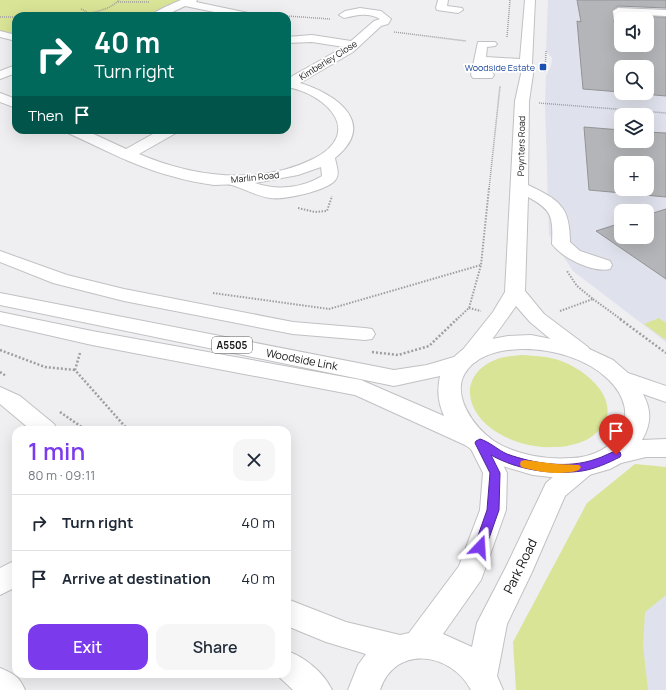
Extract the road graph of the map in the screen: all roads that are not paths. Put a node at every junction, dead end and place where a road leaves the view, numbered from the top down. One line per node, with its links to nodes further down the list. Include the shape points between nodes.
1 (530, 0): 21 (street, Poynters Road, via 534,50)
2 (190, 1): 6 (street, via 176,5); 7 (street)
3 (459, 3): 4 (street)
4 (442, 4): 5 (street)
5 (428, 7)
6 (165, 12)
7 (233, 12)
8 (618, 12): 9 (street)
9 (642, 12)
10 (654, 12): 11 (street)
11 (666, 13)
12 (344, 15): 19 (street, Kimberley Close, via 363,12 385,18 385,21 378,23)
13 (654, 21): 14 (street)
14 (666, 22)
15 (0, 34): 16 (street)
16 (12, 37)
17 (291, 39): 19 (street, via 313,38)
18 (487, 44): 20 (street)
19 (353, 46): 25 (street, Kimberley Close)
20 (480, 60): 21 (street, via 502,61); 23 (street, via 477,75)
21 (531, 69): 32 (street, Poynters Road, via 522,101)
22 (12, 71): 24 (street)
23 (488, 75)
24 (0, 76)
25 (291, 82)
26 (291, 85): 31 (street, Marlin Road, via 317,93 333,103 343,116 347,129 340,145 327,157 330,174 326,181 280,193 261,191 232,180 188,177)
27 (0, 97): 28 (street)
28 (12, 102)
29 (82, 134): 31 (street, Marlin Road)
30 (164, 134): 31 (street)
31 (128, 154)
32 (520, 187): 34 (street, via 548,200 555,209 561,221 561,244 574,255); 35 (street, Poynters Road)
33 (0, 256): 38 (street, via 60,279 124,295 294,328)
34 (603, 266)
35 (515, 292): 39 (street, via 537,318); 40 (street, Poynters Road, via 501,315)
36 (0, 299): 40 (main road, Woodside Link / A5505, via 394,378 429,372)
37 (0, 318): 45 (main road, Woodside Link / A5505, via 92,338 361,388)
38 (365, 334)
39 (580, 352): 40 (main road, Woodside Link, via 556,345 513,342 486,348); 41 (main road, Woodside Link, via 609,368)
40 (465, 360): 45 (main road, via 452,375 448,390 451,407 460,424)
41 (620, 378): 42 (main road); 47 (main road, via 638,410 637,427 630,442)
42 (666, 394)
43 (0, 395): 44 (street, via 12,401)
44 (41, 426)
45 (478, 442): 48 (main road, via 502,456 528,465); 52 (street, via 495,473 493,510 471,572)
46 (666, 448): 47 (main road, via 646,448)
47 (616, 455): 48 (main road)
48 (582, 467): 55 (street, Park Road, via 555,490 492,624)
49 (12, 575): 50 (street)
50 (0, 583)
51 (291, 614): 52 (street, via 339,634)
52 (408, 646): 55 (street, via 436,646 454,652 469,662); 58 (street, via 382,658 370,673)
53 (291, 669): 57 (street)
54 (0, 683): 56 (street)
55 (484, 683)
56 (9, 690)
57 (316, 690)
58 (364, 690)

